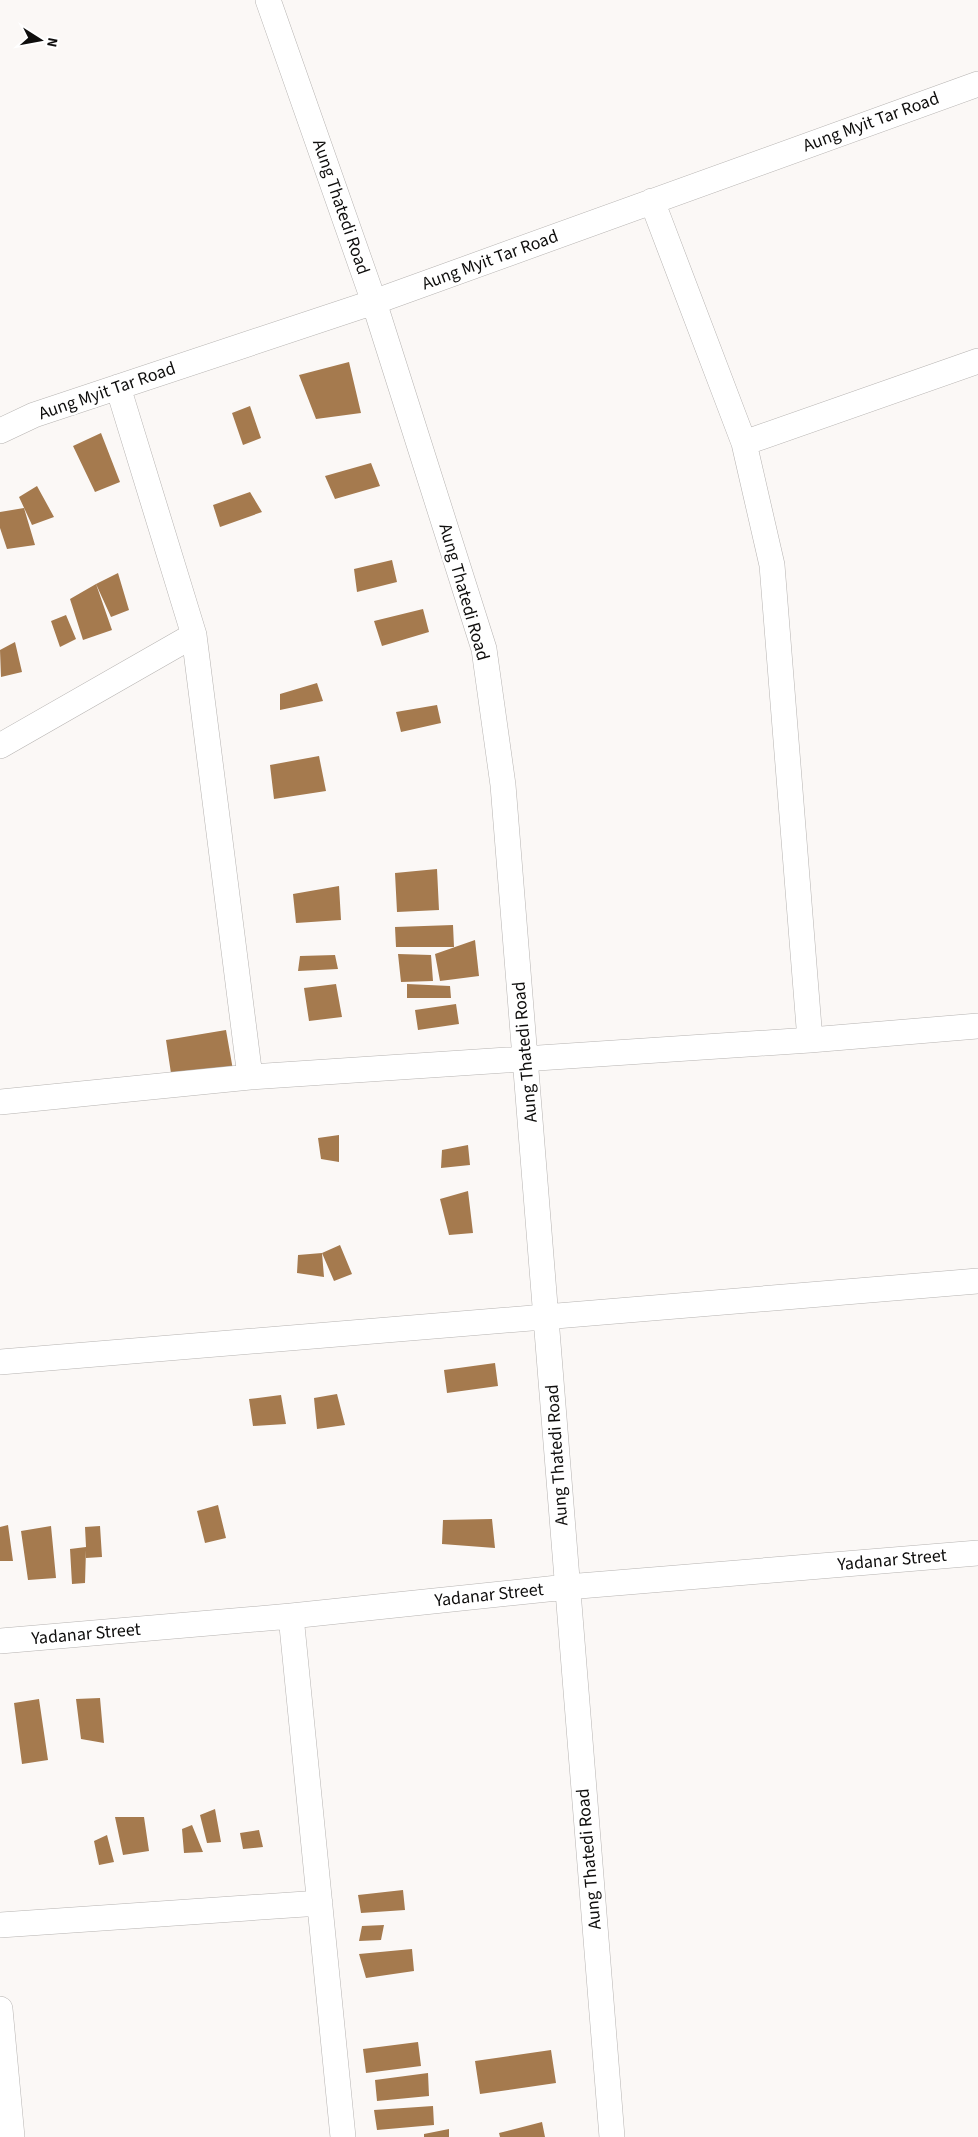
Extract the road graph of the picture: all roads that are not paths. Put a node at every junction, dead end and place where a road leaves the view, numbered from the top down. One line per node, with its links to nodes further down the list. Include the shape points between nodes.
1 (268, 0): 4 (street, Aung Thatedi Road)
2 (978, 84): 3 (street, Aung Myit Tar Road)
3 (652, 201): 4 (street, Aung Myit Tar Road); 8 (street)
4 (374, 302): 6 (street, Aung Myit Tar Road); 13 (street, Aung Thatedi Road, via 484,649 503,786)
5 (978, 361): 8 (street)
6 (118, 387): 7 (street, Aung Myit Tar Road); 9 (street)
7 (0, 430)
8 (744, 442): 12 (street, via 772,565)
9 (194, 635): 10 (street); 14 (street)
10 (0, 746)
11 (978, 1026): 12 (street)
12 (810, 1040): 13 (street)
13 (525, 1058): 14 (street); 17 (street, Aung Thatedi Road)
14 (250, 1077): 15 (street)
15 (0, 1102)
16 (978, 1281): 17 (street)
17 (546, 1317): 18 (street); 20 (street, Aung Thatedi Road)
18 (0, 1362)
19 (978, 1553): 20 (street, Yadanar Street)
20 (567, 1587): 21 (street, Yadanar Street); 28 (street, Aung Thatedi Road)
21 (291, 1616): 22 (street, Yadanar Street); 23 (street)
22 (0, 1641)
23 (320, 1903): 24 (street); 27 (street)
24 (0, 1926)
25 (0, 2009): 26 (street)
26 (12, 2137)
27 (343, 2137)
28 (612, 2137)

